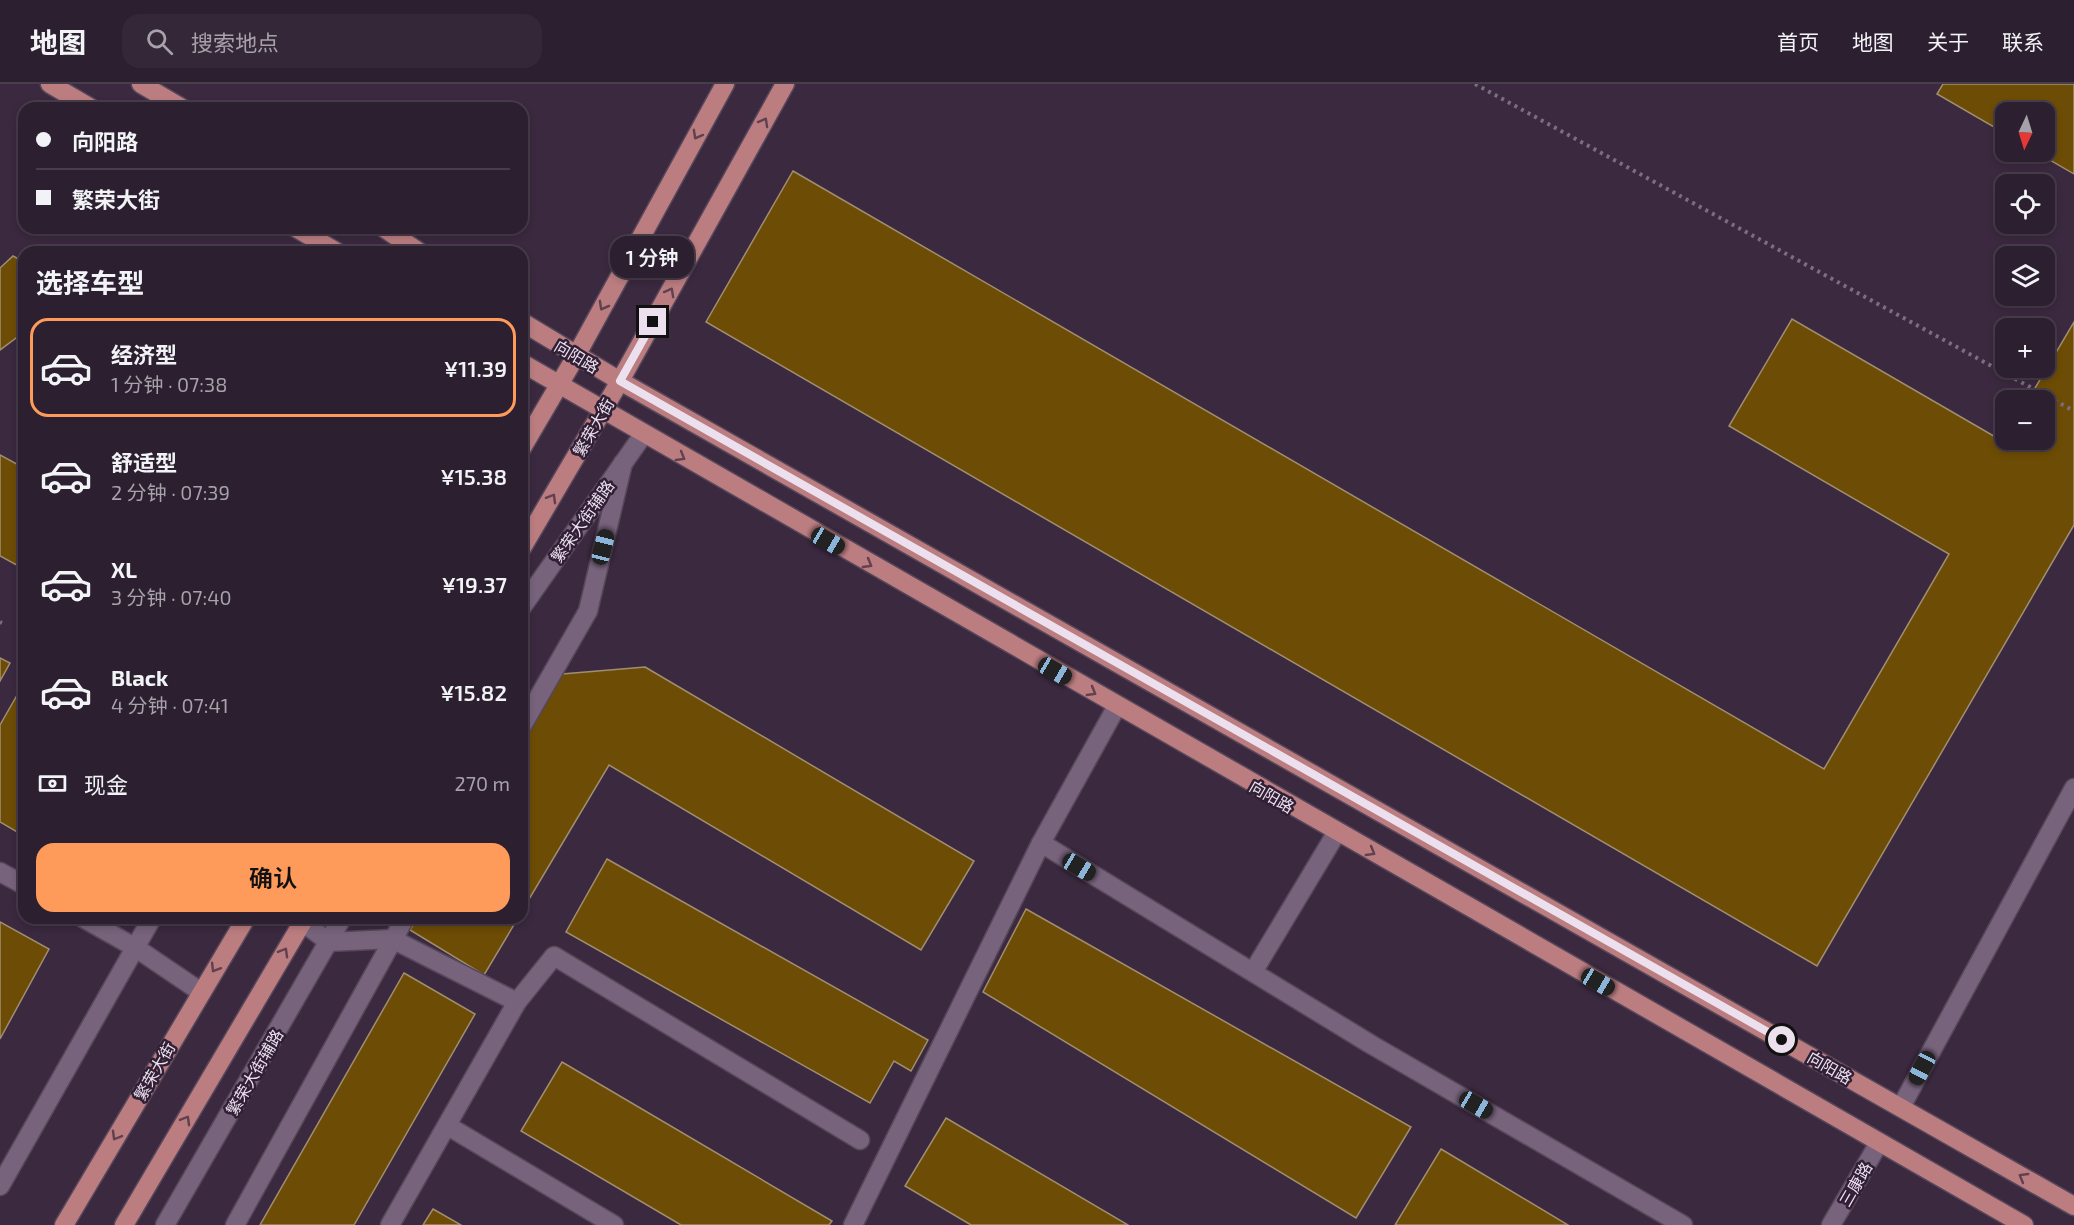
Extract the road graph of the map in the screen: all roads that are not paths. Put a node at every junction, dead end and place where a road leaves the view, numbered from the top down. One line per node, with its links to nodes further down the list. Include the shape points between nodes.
1 (50, 84): 5 (main road)
2 (141, 84): 6 (main road)
3 (725, 84): 12 (main road, one-way to 12)
4 (785, 84): 14 (main road, 繁荣大街, one-way to 4)
5 (81, 102)
6 (172, 102)
7 (306, 234): 9 (main road)
8 (393, 234): 10 (main road)
9 (328, 246)
10 (410, 246)
11 (528, 326): 12 (main road, 向阳路)
12 (576, 356): 14 (main road, 向阳路); 15 (main road)
13 (528, 366): 15 (main road, 向阳路)
14 (620, 381): 16 (main road, 繁荣大街); 42 (main road, 向阳路)
15 (560, 384): 16 (main road, 向阳路); 18 (main road)
16 (602, 412): 17 (main road, 向阳路); 20 (main road, 繁荣大街, one-way to 16)
17 (643, 435): 19 (street, 繁荣大街辅路); 22 (main road, 向阳路, one-way to 22)
18 (528, 438)
19 (623, 463): 21 (street, 繁荣大街辅路); 23 (street, via 588,611)
20 (528, 538)
21 (528, 598)
22 (1117, 706): 25 (main road, 向阳路); 26 (street)
23 (528, 716)
24 (2074, 788): 42 (street)
25 (1336, 832): 39 (street); 45 (main road, 向阳路, one-way to 45)
26 (1041, 843): 39 (street); 54 (street)
27 (0, 872): 28 (street)
28 (18, 882)
29 (94, 924): 38 (street)
30 (149, 924): 38 (street)
31 (242, 924): 40 (main road, 繁荣大街, one-way to 40)
32 (299, 924): 49 (main road, one-way to 32)
33 (308, 924): 37 (street)
34 (339, 924): 37 (street, 繁荣大街辅路)
35 (401, 924): 36 (street)
36 (392, 939): 37 (street); 41 (street); 51 (street)
37 (329, 942): 50 (street, 繁荣大街辅路)
38 (136, 948): 40 (street); 46 (street)
39 (1253, 972): 55 (street)
40 (201, 992): 48 (main road, 繁荣大街, one-way to 48)
41 (517, 1002): 43 (street); 44 (street, via 554,956)
42 (1901, 1107): 47 (main road, 向阳路, one-way to 42)
43 (448, 1126): 52 (street); 53 (street)
44 (860, 1140)
45 (1879, 1143): 56 (street, 三康路); 57 (main road, 向阳路)
46 (0, 1186)
47 (2074, 1206)
48 (64, 1225)
49 (124, 1225)
50 (165, 1225)
51 (235, 1225)
52 (390, 1225)
53 (614, 1225)
54 (853, 1225)
55 (1683, 1225)
56 (1831, 1225)
57 (2024, 1225)

